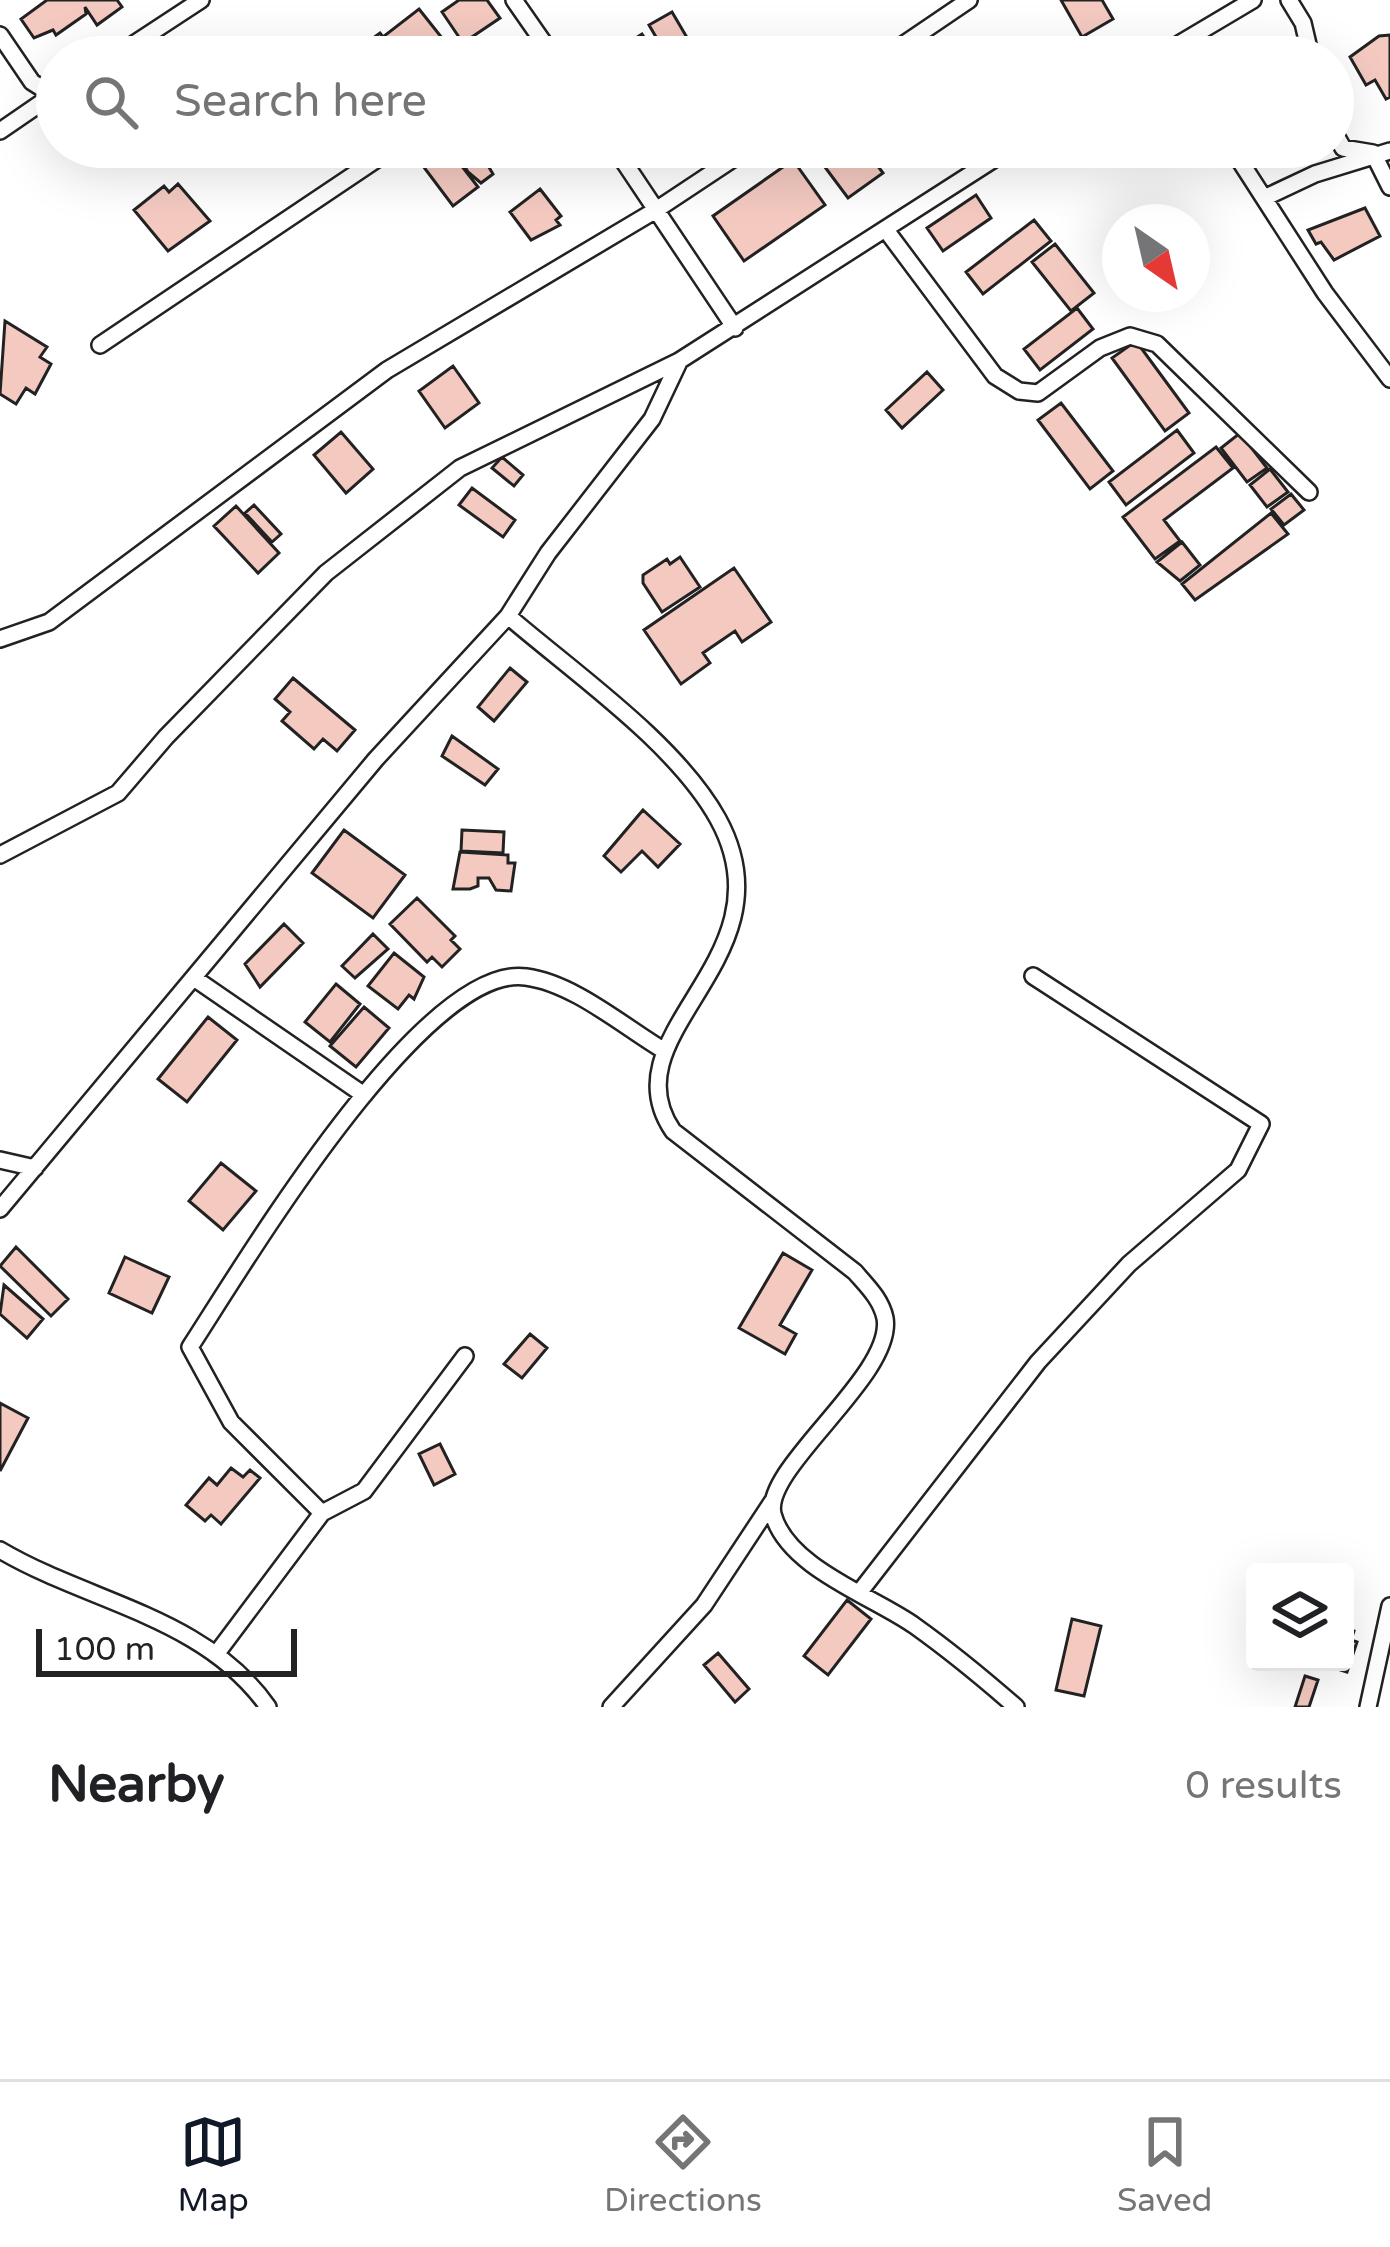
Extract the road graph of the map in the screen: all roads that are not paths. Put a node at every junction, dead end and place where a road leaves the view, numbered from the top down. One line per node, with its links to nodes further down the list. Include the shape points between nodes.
1 (201, 0): 7 (street)
2 (514, 0): 8 (street)
3 (970, 0): 9 (street)
4 (1253, 0): 10 (street)
5 (1289, 0): 11 (street)
6 (0, 35): 12 (street)
7 (146, 36)
8 (539, 36)
9 (916, 36)
10 (1192, 36)
11 (1306, 36)
12 (36, 84)
13 (36, 106): 14 (street)
14 (0, 131)
15 (1383, 154): 16 (street); 23 (street)
16 (1354, 163)
17 (363, 168): 28 (street)
18 (628, 168): 25 (street)
19 (719, 168): 25 (street)
20 (981, 168): 26 (street)
21 (1244, 168): 24 (street)
22 (1335, 168): 24 (street)
23 (1390, 187)
24 (1264, 199): 30 (street)
25 (656, 210): 27 (street); 33 (street, via 387,370 49,622)
26 (886, 230): 27 (street); 31 (street, via 995,376 1019,391 1038,393 1130,336 1157,344)
27 (735, 328): 29 (street)
28 (100, 345)
29 (680, 361): 32 (street, via 652,419); 34 (street, via 442,481 326,573 118,794)
30 (1390, 379)
31 (1309, 492)
32 (508, 616): 36 (street, via 376,759); 37 (street, via 693,782 734,860 729,935)
33 (0, 639)
34 (0, 855)
35 (1033, 976): 46 (street, via 1261,1124 1238,1170 1129,1264 1038,1361)
36 (194, 978): 38 (street); 40 (street)
37 (663, 1050): 38 (street, via 550,983 501,976 453,1002); 43 (street, via 657,1108 673,1131 855,1272 886,1321 879,1352)
38 (364, 1095): 44 (street, via 190,1347 231,1422)
39 (0, 1160): 40 (street)
40 (35, 1168): 41 (street)
41 (0, 1209)
42 (465, 1356): 44 (street, via 364,1491)
43 (774, 1499): 46 (street, via 786,1537 825,1575); 50 (street, via 704,1605)
44 (322, 1513): 48 (street)
45 (0, 1550): 48 (street)
46 (860, 1593): 51 (street)
47 (1390, 1606): 52 (street)
48 (217, 1652): 49 (street)
49 (268, 1707)
50 (611, 1707)
51 (1016, 1707)
52 (1368, 1707)

